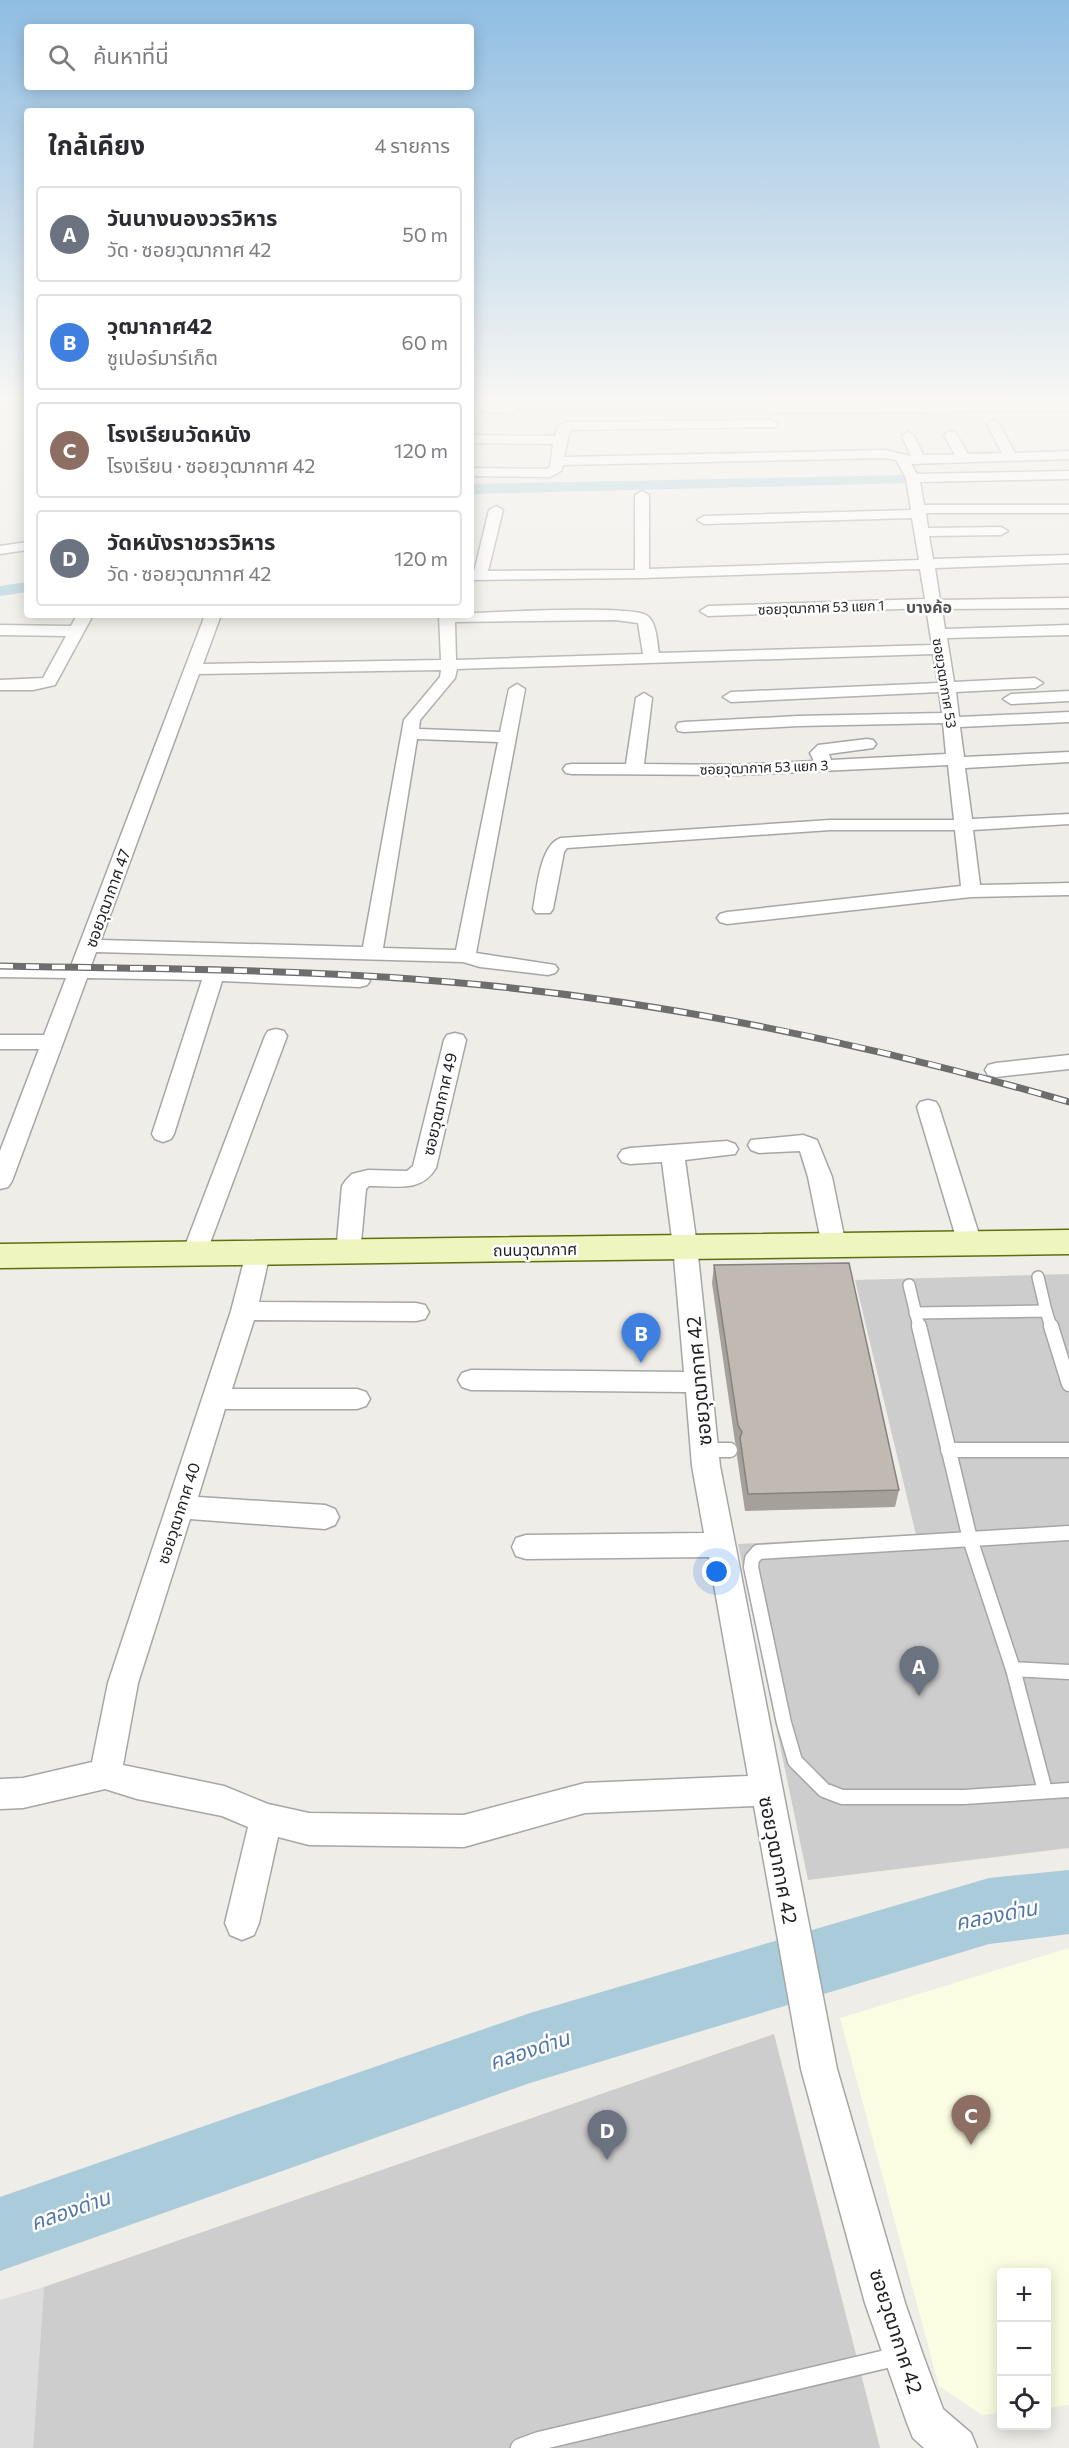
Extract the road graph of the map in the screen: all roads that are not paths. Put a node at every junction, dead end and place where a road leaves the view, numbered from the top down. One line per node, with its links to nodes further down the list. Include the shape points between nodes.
1 (495, 513): 13 (street)
2 (642, 513): 12 (street)
3 (880, 513): 5 (street)
4 (917, 513): 7 (street, ซอยวุฒากาศ 53)
5 (704, 520)
6 (1001, 531): 7 (street)
7 (921, 532): 11 (street, ซอยวุฒากาศ 53)
8 (24, 546): 9 (street)
9 (0, 550)
10 (1069, 560): 11 (street)
11 (926, 564): 12 (street); 15 (street, ซอยวุฒากาศ 53)
12 (642, 574): 13 (street)
13 (476, 576)
14 (1069, 603): 15 (street, ซอยวุฒากาศ 53 แยก 1)
15 (933, 604): 16 (street, ซอยวุฒากาศ 53 แยก 1); 24 (street, ซอยวุฒากาศ 53)
16 (708, 611)
17 (474, 616): 25 (street, via 641,618)
18 (83, 618): 23 (street)
19 (212, 618): 27 (street, ซอยวุฒากาศ 47)
20 (447, 618): 26 (street)
21 (0, 630): 23 (street)
22 (1069, 630): 24 (street)
23 (76, 631): 29 (street, via 49,682)
24 (938, 642): 25 (street); 34 (street, ซอยวุฒากาศ 53)
25 (652, 657): 26 (street)
26 (447, 665): 27 (street); 37 (street, via 448,680 412,720)
27 (191, 669): 51 (street, ซอยวุฒากาศ 47)
28 (1035, 684): 34 (street)
29 (0, 685)
30 (517, 689): 38 (street)
31 (1069, 696): 34 (street)
32 (731, 697): 34 (street)
33 (644, 698): 44 (street)
34 (950, 707): 35 (street); 36 (street); 41 (street, ซอยวุฒากาศ 53)
35 (1069, 717)
36 (684, 727)
37 (410, 734): 38 (street); 52 (street)
38 (508, 737): 53 (street)
39 (867, 744): 42 (street, via 824,749 819,753)
40 (1069, 758): 41 (street, ซอยวุฒากาศ 53 แยก 3)
41 (957, 761): 42 (street, ซอยวุฒากาศ 53 แยก 3); 46 (street, ซอยวุฒากาศ 53)
42 (824, 765): 44 (street, ซอยวุฒากาศ 53 แยก 3)
43 (572, 769): 44 (street, ซอยวุฒากาศ 53 แยก 3)
44 (634, 770)
45 (1069, 819): 46 (street)
46 (964, 825): 48 (street, ซอยวุฒากาศ 53); 49 (street, via 830,825 561,844 555,850)
47 (1069, 889): 48 (street)
48 (971, 891): 50 (street)
49 (543, 909)
50 (727, 918)
51 (90, 946): 52 (street); 56 (street, ซอยวุฒากาศ 47)
52 (372, 954): 53 (street)
53 (465, 956): 54 (street)
54 (548, 969)
55 (0, 971): 56 (street)
56 (79, 972): 57 (street); 62 (street, ซอยวุฒากาศ 47)
57 (214, 974): 58 (street); 66 (street)
58 (360, 981)
59 (276, 1036): 78 (street)
60 (455, 1040): 77 (street, ซอยวุฒากาศ 49, via 422,1171 401,1179 357,1181)
61 (0, 1042): 62 (street)
62 (53, 1042): 71 (street, ซอยวุฒากาศ 47)
63 (1069, 1062): 64 (street)
64 (996, 1070)
65 (928, 1107): 73 (street)
66 (163, 1134)
67 (759, 1145): 75 (street, via 809,1145 820,1176)
68 (727, 1149): 69 (street)
69 (672, 1153): 70 (street); 74 (street, ซอยวุฒากาศ 42)
70 (630, 1156)
71 (0, 1181)
72 (1069, 1242): 73 (main road, ถนนวุฒากาศ)
73 (970, 1244): 75 (main road, ถนนวุฒากาศ)
74 (685, 1246): 75 (main road, ถนนวุฒากาศ); 77 (main road, ถนนวุฒากาศ); 87 (street, ซอยวุฒากาศ 42)
75 (834, 1246)
76 (258, 1253): 77 (main road, ถนนวุฒากาศ); 78 (main road, ถนนวุฒากาศ); 82 (street, ซอยวุฒากาศ 40)
77 (348, 1253)
78 (194, 1254): 79 (main road, ถนนวุฒากาศ)
79 (0, 1256)
80 (1038, 1277): 83 (lane)
81 (909, 1285): 85 (lane)
82 (244, 1311): 84 (street); 89 (street, ซอยวุฒากาศ 40)
83 (1046, 1311): 85 (lane); 88 (lane)
84 (416, 1312)
85 (915, 1312): 91 (lane)
86 (471, 1380): 87 (street)
87 (698, 1382): 97 (street, ซอยวุฒากาศ 42, via 717,1450)
88 (1069, 1384)
89 (216, 1399): 90 (street); 93 (street, ซอยวุฒากาศ 40)
90 (357, 1399)
91 (948, 1450): 92 (lane); 96 (lane)
92 (1069, 1450)
93 (180, 1508): 94 (street); 101 (street, ซอยวุฒากาศ 40, via 123,1683)
94 (325, 1517)
95 (1069, 1533): 96 (lane)
96 (970, 1539): 99 (lane); 104 (lane, via 758,1552 752,1558 795,1761 824,1790 842,1797 964,1797)
97 (720, 1545): 98 (street); 103 (street, ซอยวุฒากาศ 42)
98 (526, 1547)
99 (1013, 1669): 100 (lane); 104 (lane)
100 (1069, 1672)
101 (105, 1774): 105 (street, via 23,1793); 106 (street, via 224,1801)
102 (1069, 1790): 104 (lane)
103 (766, 1791): 106 (street, via 585,1798 464,1831 309,1830); 108 (street, ซอยวุฒากาศ 42, via 819,2069)
104 (1045, 1791)
105 (0, 1794)
106 (266, 1819): 107 (street)
107 (242, 1923)
108 (903, 2355): 109 (lane); 110 (street, ซอยวุฒากาศ 42, via 928,2423)
109 (520, 2448)
110 (956, 2448)

